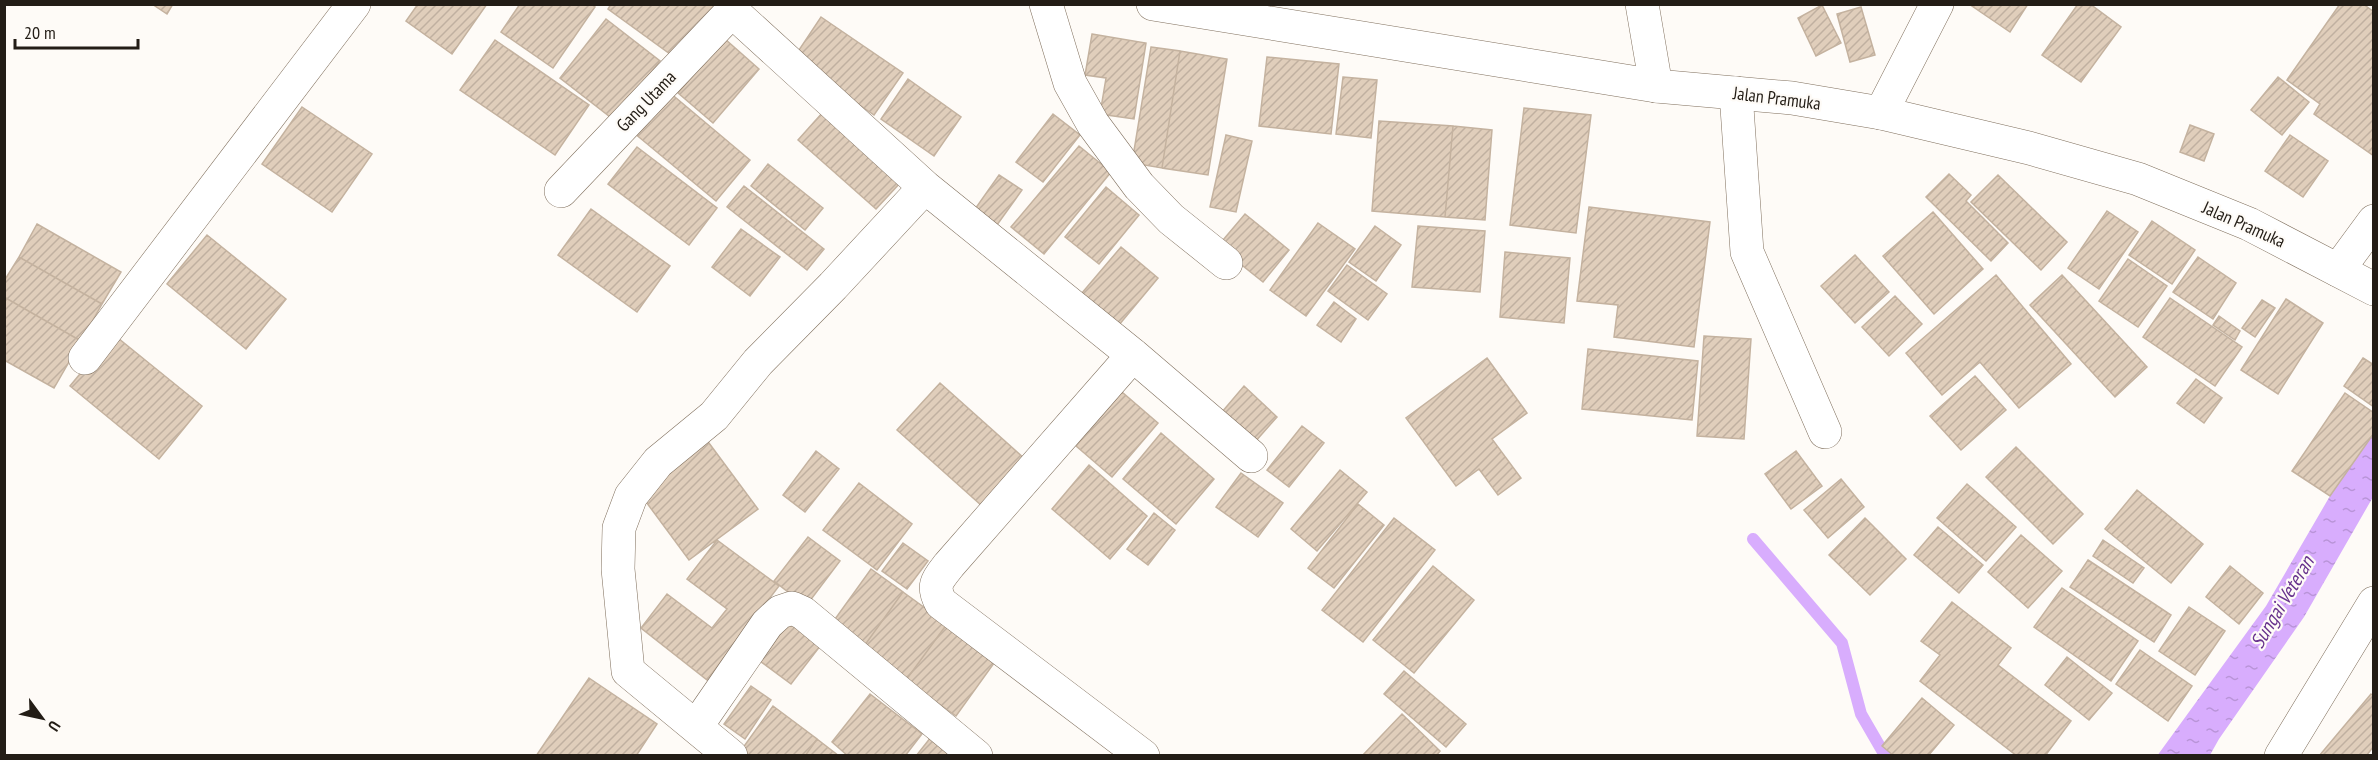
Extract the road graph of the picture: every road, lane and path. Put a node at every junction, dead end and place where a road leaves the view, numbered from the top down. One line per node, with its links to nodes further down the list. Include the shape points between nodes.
1 (354, 4): 17 (street)
2 (1046, 4): 13 (street, via 1070,83 1093,124 1139,186 1171,219)
3 (1153, 4): 7 (street, Jalan Pramuka)
4 (1642, 4): 7 (street)
5 (1937, 4): 9 (street)
6 (732, 8): 10 (street); 11 (street, Gang Utama)
7 (1656, 86): 8 (street, Jalan Pramuka)
8 (1736, 93): 9 (street, Jalan Pramuka); 18 (street, via 1747,252)
9 (1881, 113): 14 (street, Jalan Pramuka, via 2139,179 2249,224)
10 (925, 187): 16 (street); 21 (street, via 758,362 714,416 658,462 631,496 619,528 618,569 628,671)
11 (561, 191)
12 (2373, 221): 14 (street)
13 (1226, 263)
14 (2338, 270): 15 (street, Jalan Pramuka)
15 (2373, 289)
16 (1133, 355): 19 (street); 24 (street, via 949,565 935,592 941,603)
17 (85, 358)
18 (1825, 432)
19 (1251, 456)
20 (2373, 603): 25 (street)
21 (696, 726): 22 (street); 23 (street, via 767,624 780,612 792,608)
22 (731, 756)
23 (976, 756)
24 (1143, 756)
25 (2281, 756)

